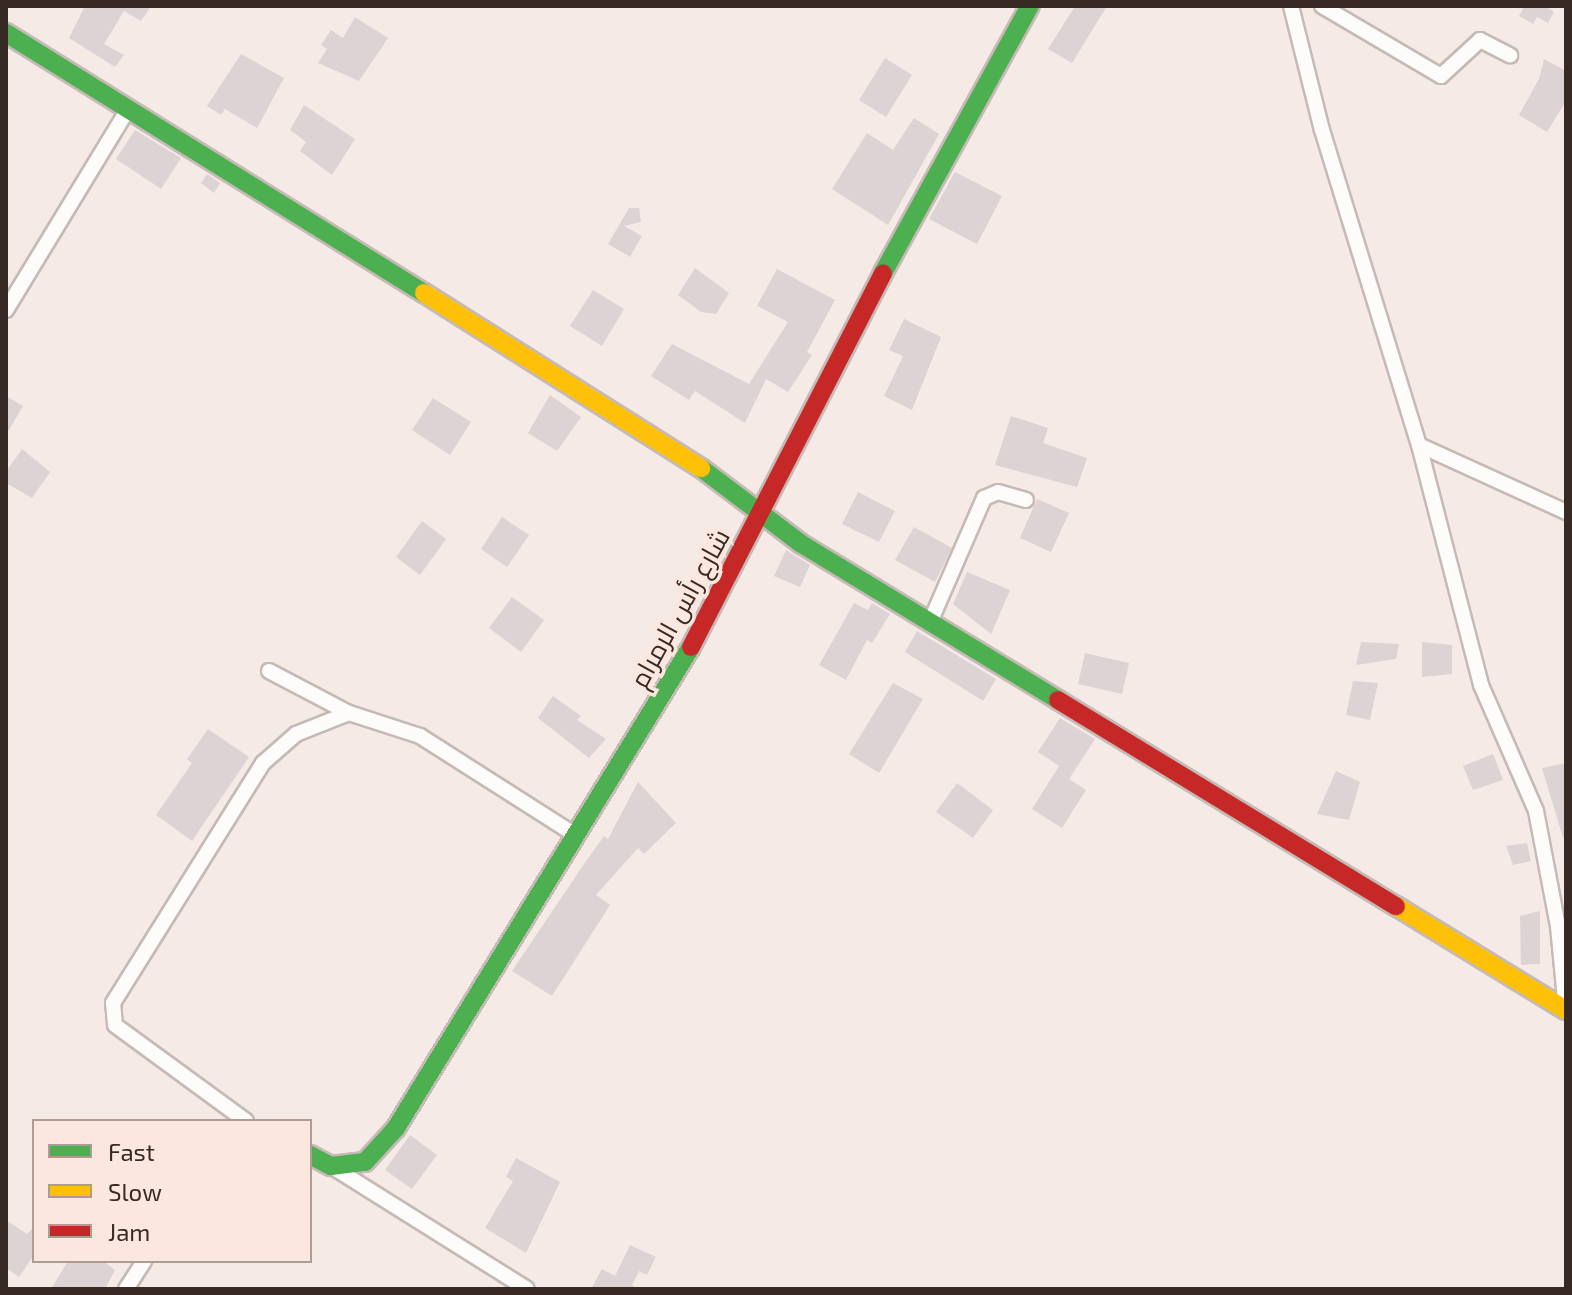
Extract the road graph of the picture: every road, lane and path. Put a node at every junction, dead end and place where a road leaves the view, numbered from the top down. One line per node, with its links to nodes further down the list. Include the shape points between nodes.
1 (1030, 6): 10 (street, شارع رأس الرمرام, via 826,377)
2 (1291, 6): 8 (street, via 1322,130)
3 (1322, 6): 5 (street, via 1441,76 1480,40)
4 (6, 33): 6 (street)
5 (1510, 55)
6 (128, 109): 7 (street); 10 (street, via 681,453)
7 (6, 310)
8 (1419, 445): 11 (street); 16 (street, via 1481,685 1536,811 1558,926)
9 (1026, 500): 12 (street, via 998,492 984,498)
10 (761, 512): 12 (street, via 800,543); 15 (street, شارع رأس الرمرام, via 683,662)
11 (1566, 512)
12 (931, 620): 16 (street)
13 (269, 671): 14 (street)
14 (349, 713): 15 (street, via 420,736); 17 (street, via 296,734 263,763 113,1003 115,1025)
15 (574, 834): 19 (street, شارع رأس الرمرام, via 396,1128 365,1162)
16 (1566, 1010)
17 (243, 1119)
18 (312, 1156): 19 (street)
19 (331, 1166): 22 (street)
20 (143, 1263): 21 (street)
21 (126, 1289)
22 (527, 1289)

